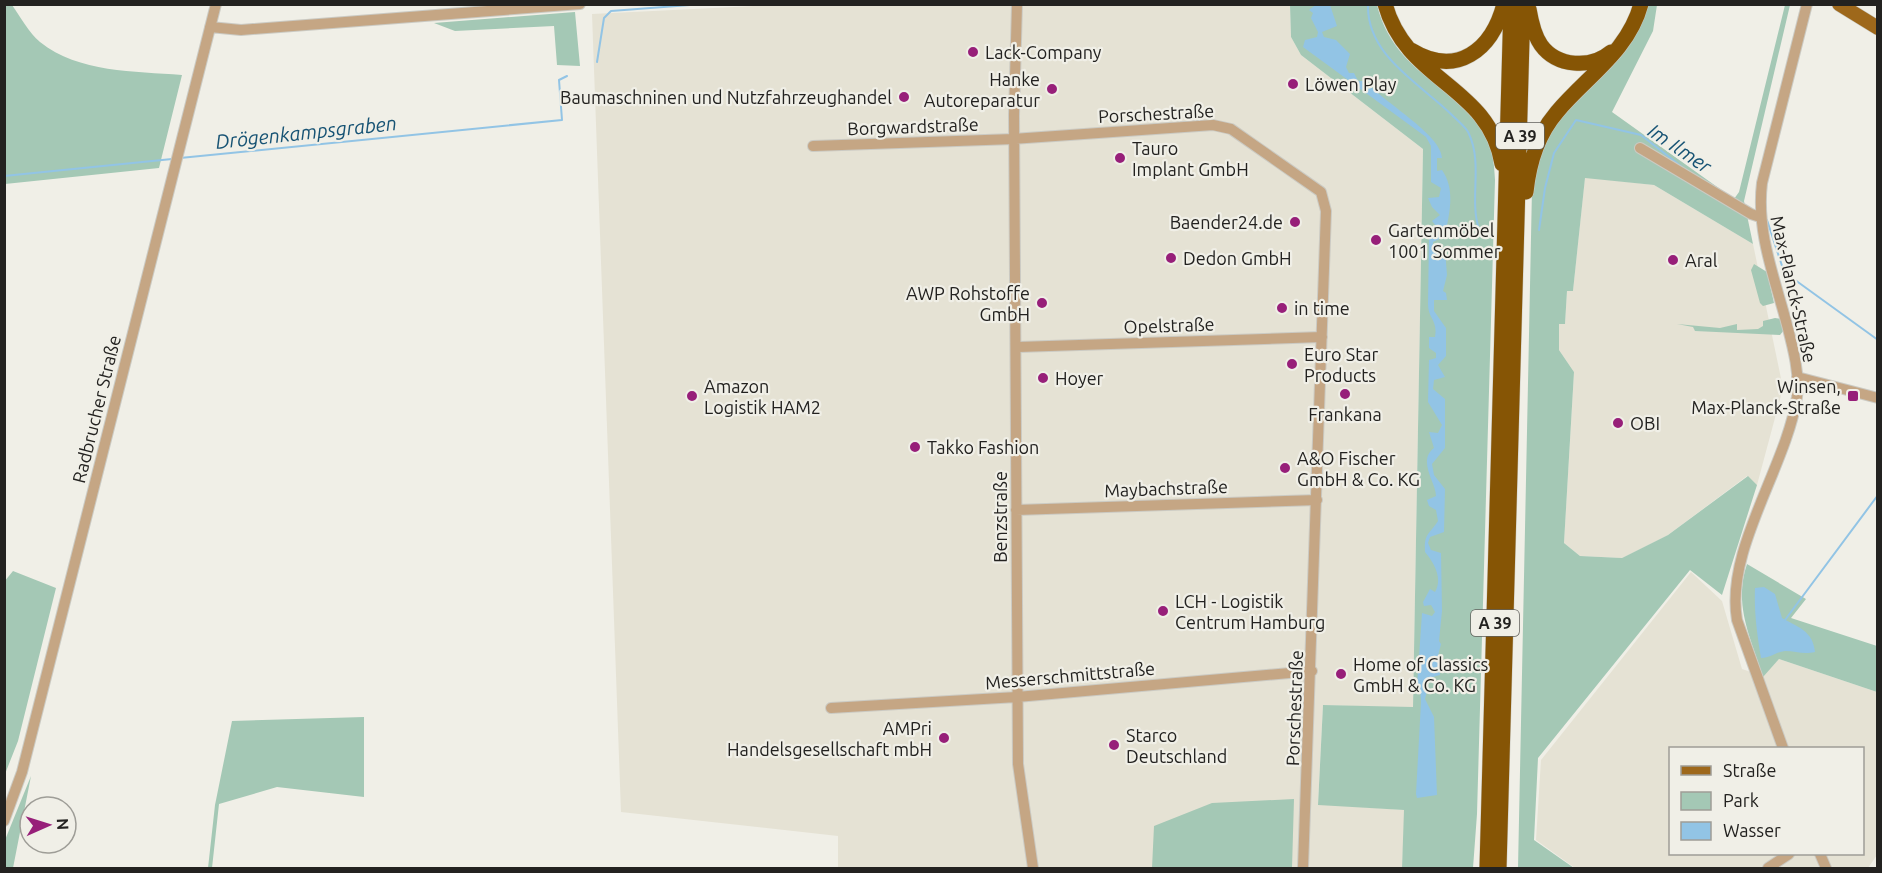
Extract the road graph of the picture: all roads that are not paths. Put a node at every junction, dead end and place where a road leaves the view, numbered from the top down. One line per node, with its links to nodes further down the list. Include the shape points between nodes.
1 (216, 4): 14 (street, Radbrucher Straße)
2 (580, 4): 14 (street, via 241,30)
3 (1010, 4): 13 (street, Benzstraße)
4 (1017, 4): 13 (street, Benzstraße)
5 (1385, 4): 17 (highway)
6 (1504, 4): 17 (highway, via 1490,39 1464,58 1437,61)
7 (1511, 4): 21 (highway, A 39)
8 (1523, 4): 23 (highway, A 39)
9 (1528, 4): 16 (highway, via 1542,47 1560,59 1578,64 1598,61)
10 (1641, 4): 16 (highway)
11 (1807, 4): 22 (street, Max-Planck-Straße, via 1762,183)
12 (1839, 4): 15 (main road)
13 (1014, 20): 18 (street, Benzstraße)
14 (210, 27): 34 (street, Radbrucher Straße, via 22,772)
15 (1878, 28)
16 (1626, 38): 23 (highway, via 1544,130 1532,158)
17 (1406, 47): 21 (highway, via 1428,71 1467,99 1486,121 1500,154)
18 (1014, 139): 19 (street, Borgwardstraße); 24 (street, Porschestraße, via 1213,125 1231,129 1321,192 1326,211); 25 (street, Benzstraße)
19 (813, 146)
20 (1640, 148): 22 (street)
21 (1506, 191): 38 (highway, A 39)
22 (1760, 217): 26 (street, Max-Planck-Straße)
23 (1516, 268): 39 (highway, A 39)
24 (1322, 337): 25 (street, Opelstraße); 28 (street, Porschestraße)
25 (1017, 347): 29 (street, Benzstraße)
26 (1797, 377): 27 (street); 33 (street, Max-Planck-Straße, via 1793,413 1738,570 1734,601 1737,620)
27 (1878, 398)
28 (1317, 500): 29 (street, Maybachstraße); 30 (street, Porschestraße)
29 (1016, 510): 31 (street, Benzstraße)
30 (1312, 671): 31 (street, Messerschmittstraße); 37 (street, Porschestraße)
31 (1017, 697): 32 (street, Messerschmittstraße); 36 (street, Benzstraße, via 1019,779)
32 (831, 708)
33 (1783, 747)
34 (4, 820)
35 (1788, 855): 40 (street)
36 (1033, 868)
37 (1303, 868)
38 (1487, 868)
39 (1499, 868)
40 (1768, 868)

